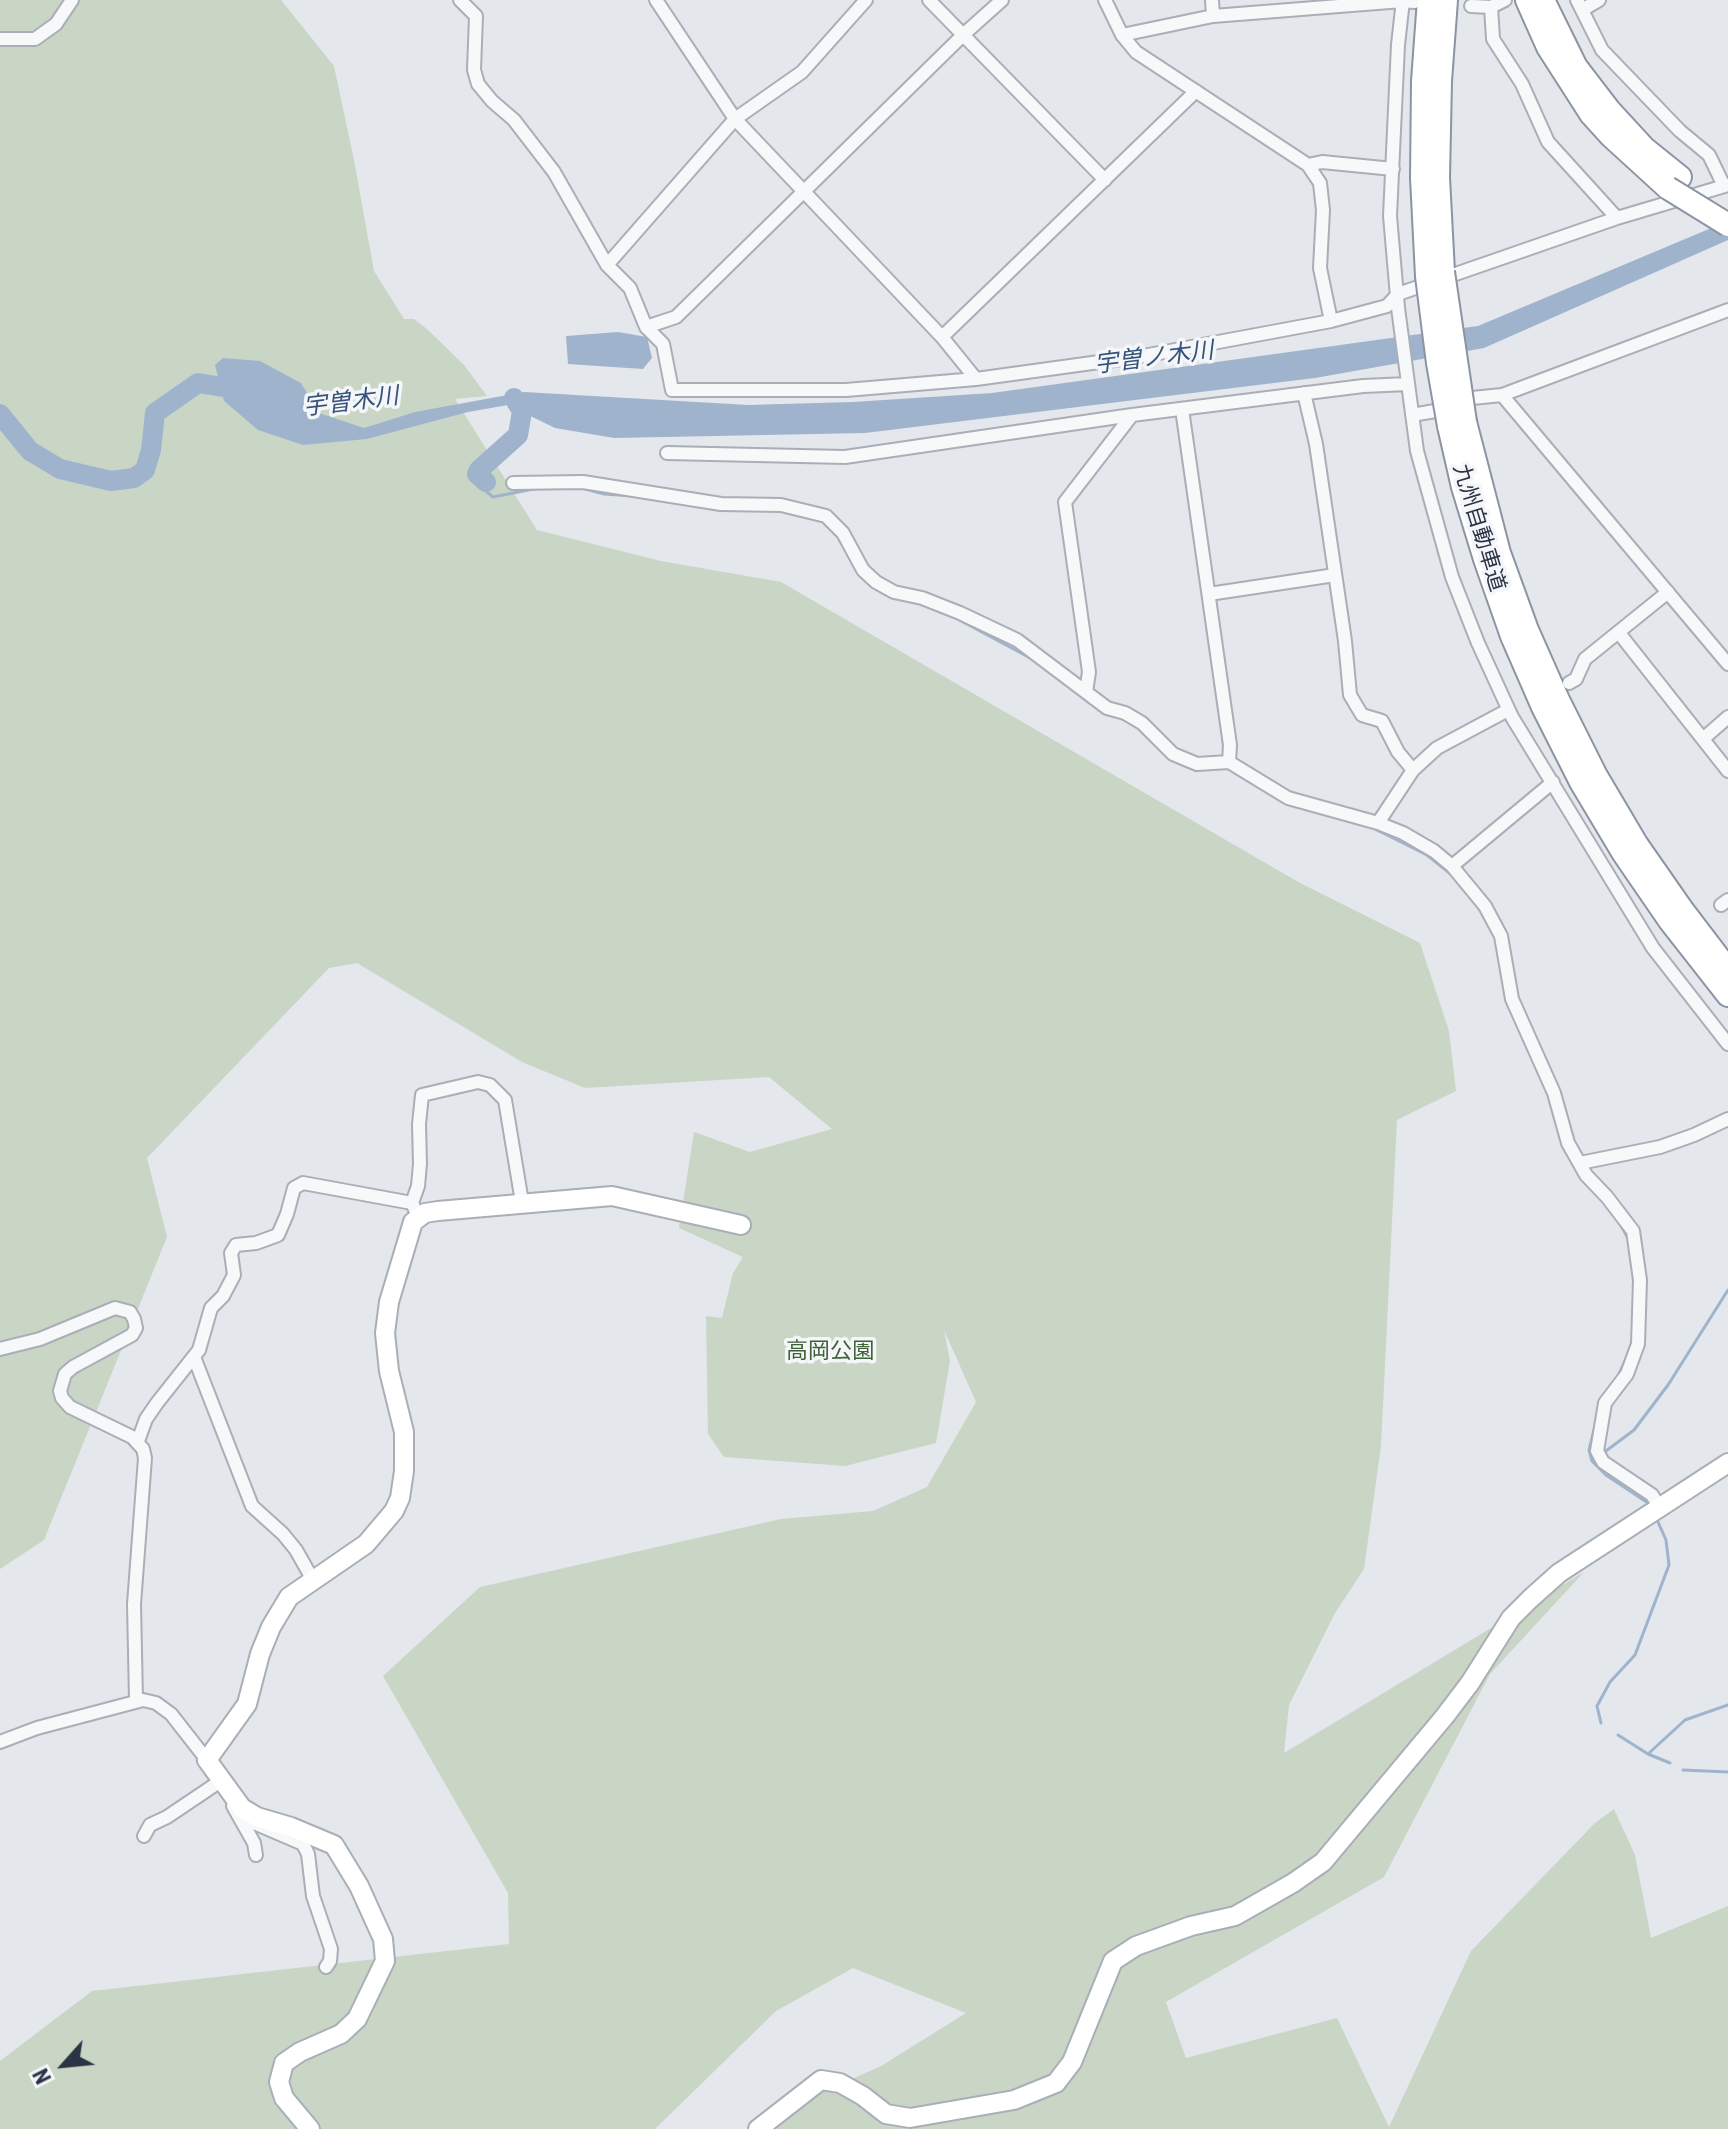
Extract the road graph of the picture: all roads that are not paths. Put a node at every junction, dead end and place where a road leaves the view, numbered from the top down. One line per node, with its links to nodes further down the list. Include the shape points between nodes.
1 (72, 0): 21 (street, via 56,24 35,39)
2 (460, 0): 32 (street, via 476,16 478,84 554,172)
3 (656, 0): 23 (street)
4 (866, 0): 23 (street, via 802,72)
5 (929, 0): 19 (street)
6 (1002, 0): 19 (street)
7 (1105, 0): 20 (street)
8 (1212, 0): 18 (street)
9 (1446, 0): 33 (highway, 九州自動車道)
10 (1505, 0): 17 (street)
11 (1527, 0): 27 (highway, via 1548,47 1591,114 1622,146)
12 (1543, 0): 27 (highway, via 1576,67)
13 (1599, 0): 15 (street)
14 (1412, 1): 18 (street); 25 (street, via 1398,45); 33 (highway, 九州自動車道, via 1423,81 1422,178)
15 (1579, 5): 29 (street, via 1602,50 1709,155)
16 (1471, 6): 17 (street)
17 (1491, 7): 30 (street, via 1493,39 1522,84 1548,142)
18 (1213, 16): 20 (street)
19 (964, 34): 26 (street); 28 (street)
20 (1122, 35): 22 (street, via 1136,52)
21 (0, 39)
22 (1196, 91): 24 (street); 26 (street)
23 (735, 119): 28 (street); 32 (street)
24 (1308, 165): 25 (street); 36 (street, via 1320,183 1320,268)
25 (1393, 169): 34 (street, via 1390,216)
26 (1105, 180): 38 (street)
27 (1674, 182): 29 (highway); 31 (highway, bridge)
28 (804, 193): 37 (street, via 676,317); 38 (street)
29 (1727, 193): 30 (street)
30 (1617, 218): 34 (street)
31 (1728, 225)
32 (607, 265): 37 (street, via 630,288)
33 (1435, 274): 46 (highway, 九州自動車道, bridge, via 1438,363)
34 (1398, 301): 36 (street); 40 (street)
35 (1728, 311): 42 (street)
36 (1331, 321): 39 (street, via 1143,356)
37 (646, 327): 39 (street, via 663,344 672,390 846,390)
38 (942, 337): 39 (street)
39 (976, 379)
40 (1408, 381): 41 (street); 45 (street)
41 (1304, 393): 43 (street); 49 (street)
42 (1502, 395): 45 (street); 50 (street)
43 (1182, 409): 44 (street); 51 (street)
44 (1132, 415): 47 (street, via 845,457); 55 (street, via 1065,502 1089,672)
45 (1412, 415): 57 (street, via 1421,471 1452,577)
46 (1457, 424): 66 (highway, 九州自動車道, via 1527,630 1558,700 1637,845); 67 (highway, 九州自動車道, via 1463,487 1512,636 1543,707 1624,854)
47 (667, 453)
48 (513, 483): 55 (street, via 583,482 721,504 781,505 826,516 876,582 1017,640)
49 (1335, 575): 51 (street); 61 (street, via 1350,695 1362,715 1382,721)
50 (1668, 592): 52 (street); 53 (street)
51 (1209, 594): 60 (street)
52 (1619, 633): 54 (street, via 1585,659); 59 (street)
53 (1728, 664)
54 (1569, 683)
55 (1086, 692): 60 (street, via 1142,723 1173,754 1197,764)
56 (1524, 709): 57 (street)
57 (1510, 713): 61 (street, via 1437,748); 63 (street)
58 (1728, 717): 59 (street)
59 (1704, 738): 62 (street)
60 (1229, 762): 64 (street, via 1288,798)
61 (1413, 770): 64 (street)
62 (1728, 771)
63 (1553, 782): 65 (street); 68 (street, via 1653,948)
64 (1378, 823): 65 (street)
65 (1452, 866): 70 (street, via 1485,906 1501,936 1512,999)
66 (1728, 970)
67 (1728, 995)
68 (1728, 1044)
69 (1728, 1119): 70 (street, via 1660,1147)
70 (1580, 1163): 78 (street, via 1633,1231 1640,1280 1638,1344 1627,1374 1605,1403 1600,1457 1652,1495)
71 (522, 1202): 72 (street); 72 (street, via 505,1100 490,1085 478,1082 422,1095); 73 (street, via 612,1196)
72 (415, 1210): 75 (street, via 303,1183 294,1188 278,1235 236,1245 231,1253 234,1275 211,1308); 79 (street, via 385,1333 404,1432 400,1498 366,1544)
73 (741, 1225)
74 (0, 1349): 76 (street, via 40,1339 100,1312 130,1312 136,1328 132,1335 73,1367 60,1391 70,1407)
75 (194, 1357): 76 (street, via 146,1419); 79 (street, via 252,1506 290,1542)
76 (138, 1441): 80 (street, via 145,1458 134,1604)
77 (1728, 1463): 78 (street)
78 (1660, 1508): 89 (street, via 1559,1573 1511,1618 1445,1716 1323,1862 1235,1916 1136,1946 1113,1961 1072,2062 1056,2083 1014,2100 910,2118 886,2114 840,2083 821,2080)
79 (313, 1580): 82 (street, via 289,1597 271,1627 247,1704)
80 (136, 1700): 81 (street); 82 (street, via 156,1703 171,1714)
81 (0, 1742)
82 (207, 1760): 83 (street)
83 (225, 1786): 84 (street); 85 (street, via 150,1825); 86 (street)
84 (244, 1809): 87 (street, via 247,1819 303,1844 331,1949); 88 (street, via 334,1845 383,1939 385,1961 357,2019 341,2034 284,2063 279,2082 284,2098)
85 (144, 1836)
86 (256, 1855)
87 (326, 1967)
88 (310, 2129)
89 (758, 2129)

